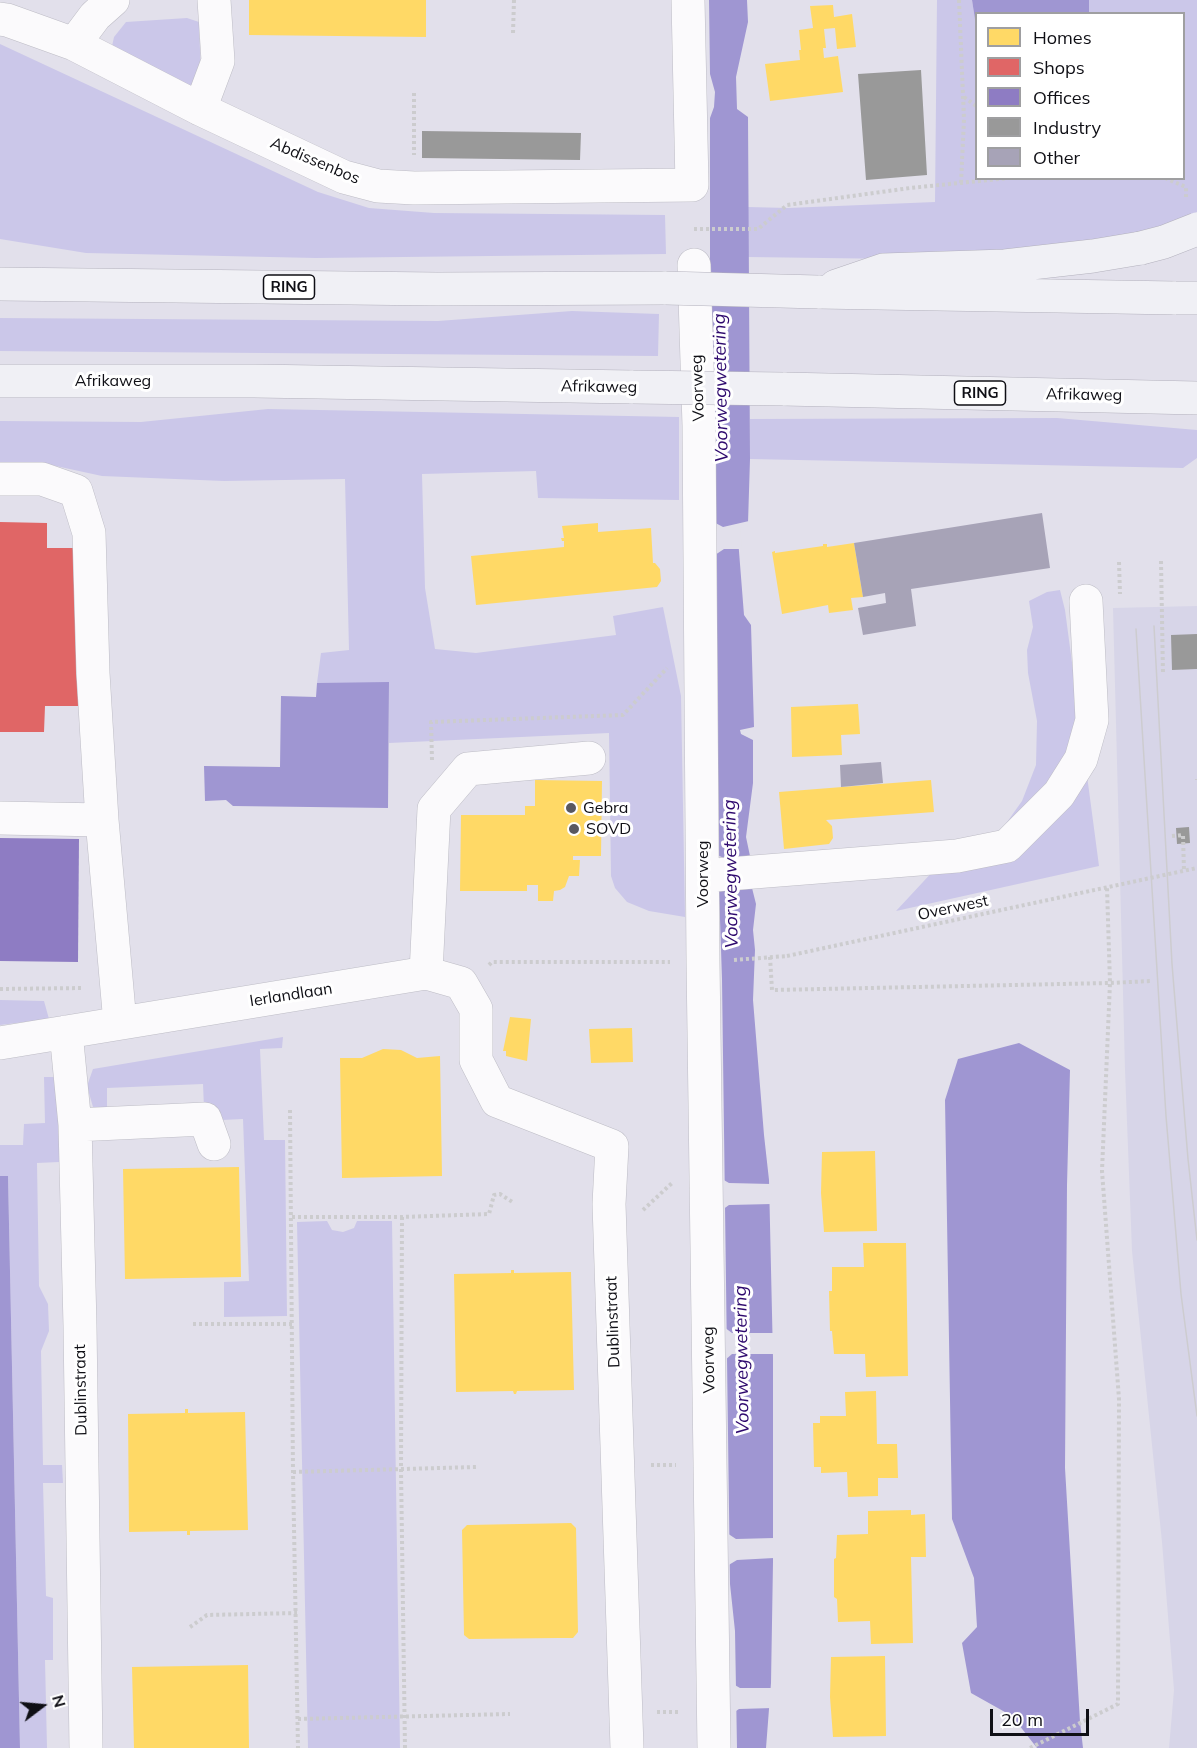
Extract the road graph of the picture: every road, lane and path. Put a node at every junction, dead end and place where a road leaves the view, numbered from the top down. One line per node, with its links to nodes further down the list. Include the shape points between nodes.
1 (113, 0): 8 (street)
2 (214, 0): 12 (street, via 218,61)
3 (514, 0): 7 (path)
4 (688, 0): 15 (street)
5 (959, 0): 10 (path)
6 (0, 20): 8 (street, Abdissenbos)
7 (513, 33)
8 (74, 44): 12 (street, Abdissenbos)
9 (414, 93): 16 (path)
10 (964, 97): 11 (path); 14 (path)
11 (975, 105)
12 (200, 109): 16 (street, Abdissenbos, via 344,177 378,186)
13 (990, 180): 14 (path)
14 (961, 183): 18 (path, via 787,205 758,229)
15 (692, 185): 16 (street, Abdissenbos); 19 (path)
16 (414, 188)
17 (1197, 229): 21 (main road, bridge, via 1141,248 1093,256 1005,266 883,270)
18 (703, 230)
19 (694, 265): 28 (street, Voorweg)
20 (0, 284): 21 (main road, RING, bridge)
21 (818, 292): 22 (main road, RING)
22 (1186, 298)
23 (0, 381): 24 (main road, Afrikaweg / RING, bridge, via 254,381)
24 (1187, 398)
25 (0, 479): 33 (street, via 42,479 76,491 88,534)
26 (1161, 561): 29 (path)
27 (1086, 601): 37 (street, via 1092,720 1081,759 1059,794 1007,846 957,856)
28 (701, 631): 31 (path, via 623,715 431,722); 37 (street, Voorweg)
29 (1163, 674)
30 (589, 758): 31 (street, via 468,769)
31 (434, 809): 41 (street)
32 (0, 818): 33 (street)
33 (102, 820): 45 (street)
34 (1172, 836): 36 (path, via 1183,835)
35 (1197, 868): 36 (path, Overwest, bridge)
36 (1184, 871): 38 (path, Overwest, bridge)
37 (706, 876): 40 (street, Voorweg)
38 (1107, 888): 39 (path, Overwest, bridge); 44 (path)
39 (770, 957): 40 (path, Overwest); 44 (path, via 772,990)
40 (714, 961): 43 (path, Overwest, via 492,962); 57 (street, Voorweg)
41 (426, 973): 43 (street, Ierlandlaan); 45 (street, Ierlandlaan)
42 (1151, 981): 44 (path)
43 (461, 983): 56 (street, Dublinstraat, via 476,1009 476,1060 497,1101 612,1146 609,1204)
44 (1110, 983): 73 (path, via 1102,1171 1119,1399 1118,1704)
45 (120, 1023): 46 (street, Ierlandlaan)
46 (66, 1032): 47 (street, Ierlandlaan); 49 (street, Dublinstraat)
47 (0, 1043)
48 (290, 1110): 52 (path)
49 (75, 1125): 50 (street, via 205,1119); 68 (street, Dublinstraat)
50 (214, 1144)
51 (514, 1203): 53 (path, via 494,1194 489,1214)
52 (292, 1217): 53 (path); 55 (path)
53 (402, 1217): 59 (path)
54 (194, 1324): 55 (path)
55 (293, 1324): 60 (path)
56 (618, 1464): 57 (path); 63 (street, Dublinstraat)
57 (710, 1466): 64 (street, Voorweg)
58 (477, 1467): 59 (path)
59 (401, 1469): 60 (path); 66 (path)
60 (293, 1472): 61 (path)
61 (297, 1613): 62 (path, via 207,1615); 67 (path)
62 (190, 1627)
63 (626, 1711): 64 (path); 71 (street, Dublinstraat)
64 (714, 1713): 72 (street, Voorweg)
65 (510, 1714): 66 (path)
66 (405, 1716): 67 (path); 70 (path)
67 (298, 1719): 69 (path)
68 (86, 1748)
69 (298, 1748)
70 (405, 1748)
71 (627, 1748)
72 (714, 1748)
73 (1030, 1748)

